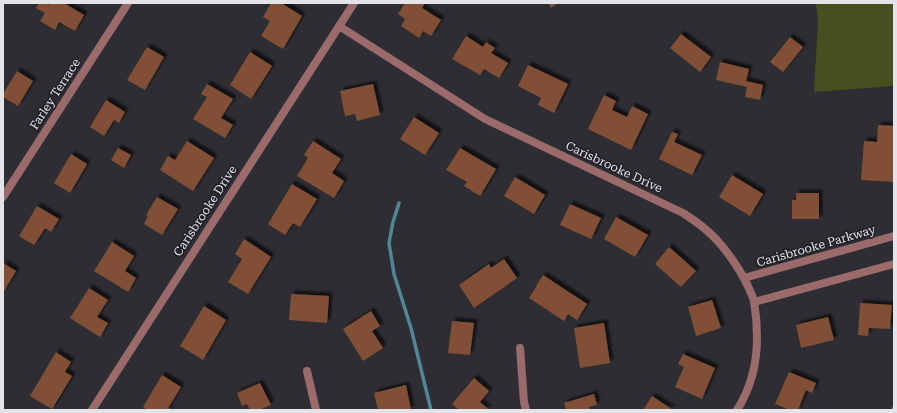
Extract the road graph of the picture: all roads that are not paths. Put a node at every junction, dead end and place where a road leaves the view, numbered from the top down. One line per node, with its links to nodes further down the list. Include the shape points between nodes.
1 (128, 3): 4 (street, Farley Terrace)
2 (354, 3): 3 (street, Carisbrooke Drive)
3 (339, 26): 7 (street, Carisbrooke Drive, via 485,119 688,216 724,246); 11 (street, Carisbrooke Drive)
4 (3, 197)
5 (894, 236): 7 (street, Carisbrooke Parkway)
6 (894, 264): 8 (street)
7 (744, 278): 8 (street, Carisbrooke Drive)
8 (754, 302): 14 (street, Carisbrooke Drive, via 757,322 756,364 750,384)
9 (520, 348): 13 (street)
10 (307, 371): 12 (street)
11 (92, 410)
12 (316, 410)
13 (526, 410)
14 (737, 410)

